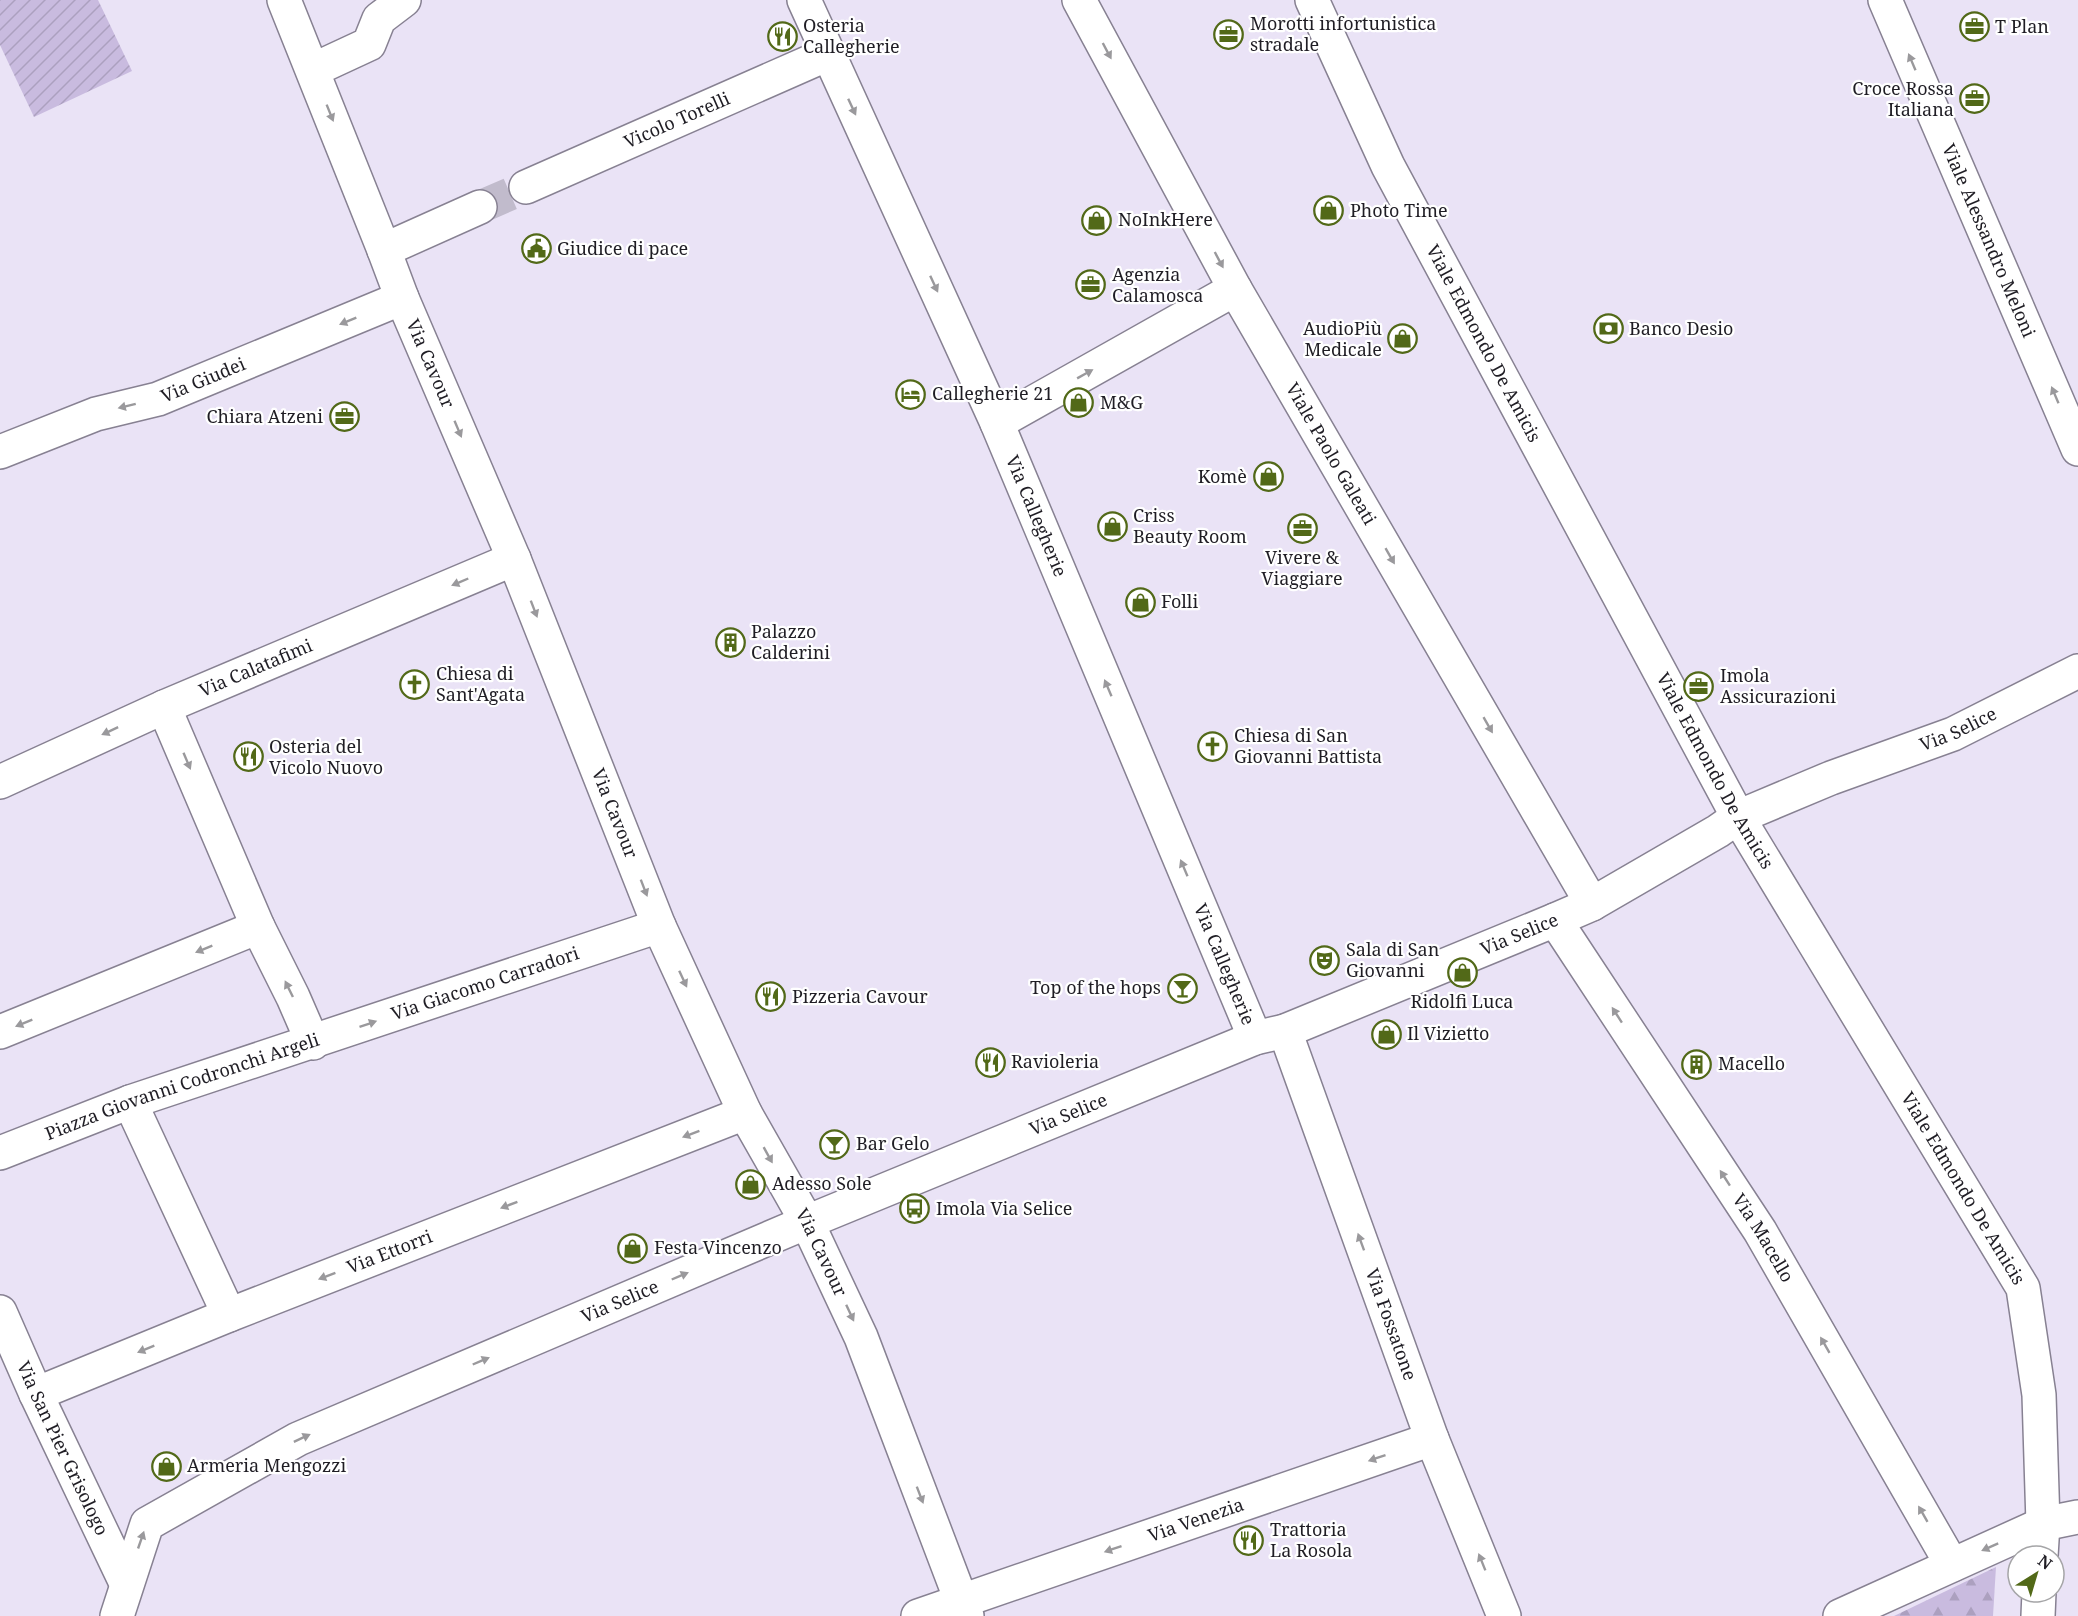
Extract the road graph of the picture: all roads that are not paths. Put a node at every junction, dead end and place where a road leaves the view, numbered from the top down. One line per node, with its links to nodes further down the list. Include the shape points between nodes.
1 (284, 0): 8 (street, Via Cavour)
2 (404, 0): 8 (street, via 379,19 369,44)
3 (804, 0): 7 (street, Via Callegherie)
4 (1079, 0): 12 (street, Viale Paolo Galeati, one-way to 12)
5 (1312, 0): 21 (street, Viale Edmondo De Amicis, via 1388,166)
6 (1885, 0): 15 (street, Viale Alessandro Meloni, one-way to 6)
7 (828, 54): 9 (street, Vicolo Torelli); 14 (street, Via Callegherie, one-way to 14)
8 (313, 70): 11 (street, Via Cavour, one-way to 11)
9 (526, 188)
10 (480, 207): 11 (street)
11 (384, 249): 13 (street, Via Cavour)
12 (1235, 290): 14 (street, one-way to 12); 22 (street, Viale Paolo Galeati, one-way to 22)
13 (402, 298): 16 (street, Via Giudei, one-way to 16, via 158,399 96,414); 17 (street, Via Cavour, one-way to 17)
14 (997, 423): 27 (street, Via Callegherie, one-way to 14)
15 (2078, 449)
16 (0, 452)
17 (514, 559): 19 (street, Via Calatafimi, one-way to 19); 24 (street, Via Cavour, one-way to 24)
18 (2078, 671): 21 (street, Via Selice, via 1953,734)
19 (164, 707): 20 (street, Via Calatafimi, one-way to 20); 25 (street, Piazza Giovanni Codronchi Argeli, one-way to 25)
20 (0, 782)
21 (1738, 817): 22 (street, Via Selice); 38 (street, Viale Edmondo De Amicis, via 2023,1288 2040,1395)
22 (1592, 904): 23 (street, Via Selice)
23 (1555, 920): 27 (street, Via Selice); 39 (street, Via Macello, one-way to 23, via 1760,1231)
24 (659, 926): 28 (street, Via Giacomo Carradori, one-way to 24); 30 (street, Via Cavour, one-way to 30)
25 (258, 927): 26 (street, one-way to 26); 28 (street, Piazza Giovanni Codronchi Argeli, one-way to 25)
26 (0, 1032)
27 (1270, 1035): 32 (street, Via Selice); 36 (street, Via Fossatone, one-way to 27)
28 (313, 1042): 29 (street, Piazza Giovanni Codronchi Argeli)
29 (130, 1102): 31 (street, Piazza Giovanni Codronchi Argeli); 34 (street)
30 (745, 1113): 32 (street, Via Cavour, one-way to 32); 34 (street, Via Ettorri, one-way to 34)
31 (0, 1153)
32 (807, 1222): 40 (street, Via Selice, one-way to 32, via 147,1524 298,1439); 41 (street, Via Cavour, one-way to 41, via 861,1337)
33 (0, 1312): 35 (street, Via San Pier Grisologo)
34 (229, 1315): 35 (street, Via Ettorri, one-way to 35)
35 (36, 1394): 40 (street, Via San Pier Grisologo)
36 (1432, 1439): 41 (street, Via Venezia, one-way to 41); 44 (street, Via Fossatone, one-way to 36)
37 (2078, 1517): 38 (street)
38 (2042, 1540): 39 (street, one-way to 39)
39 (1952, 1565): 45 (street)
40 (126, 1583): 42 (street, Via Selice)
41 (964, 1609): 43 (street, Via Venezia)
42 (117, 1616)
43 (918, 1616)
44 (1504, 1616)
45 (1840, 1616)

